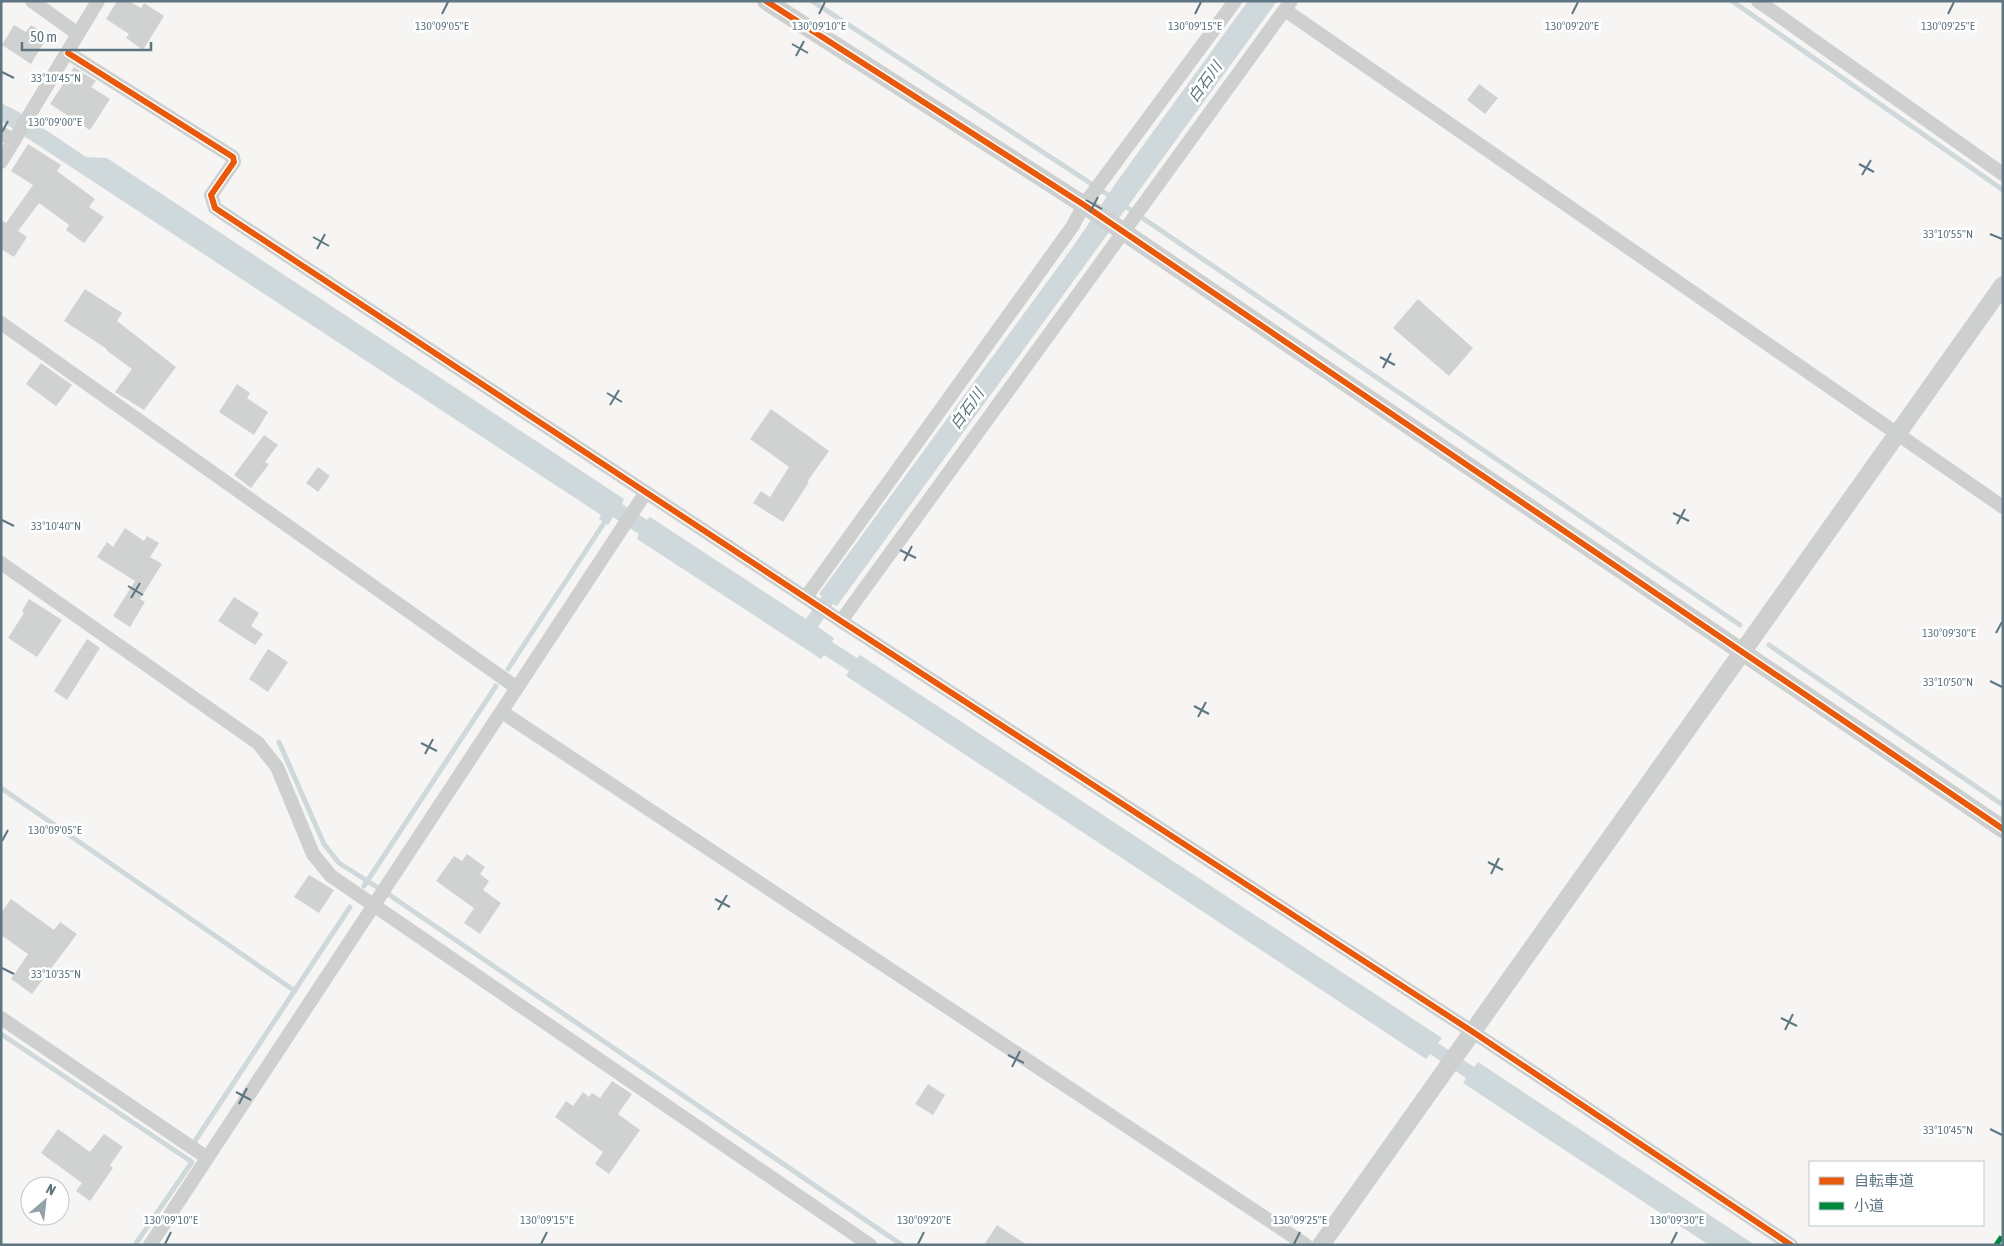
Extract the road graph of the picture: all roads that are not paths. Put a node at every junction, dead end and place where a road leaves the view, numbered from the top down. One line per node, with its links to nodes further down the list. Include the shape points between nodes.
1 (32, 1): 7 (street)
2 (98, 1): 7 (street)
3 (766, 1): 13 (street)
4 (1235, 1): 13 (street)
5 (1758, 1): 12 (street)
6 (1288, 5): 14 (street); 17 (street)
7 (78, 34): 8 (street)
8 (68, 53): 10 (street); 18 (street, via 233,157 234,162 212,195 215,208)
9 (1, 133): 10 (street)
10 (16, 138): 11 (street)
11 (1, 162)
12 (2003, 174)
13 (1092, 197): 14 (street); 21 (street)
14 (1129, 223): 22 (street); 23 (street)
15 (2003, 285): 17 (street)
16 (1, 323): 24 (street)
17 (1898, 435): 19 (street); 23 (street)
18 (646, 492): 21 (street); 24 (street)
19 (2003, 507)
20 (1, 564): 27 (street, via 258,743 277,768 313,854 331,876)
21 (810, 599): 22 (street)
22 (837, 618): 29 (street)
23 (1742, 652): 26 (street); 29 (street)
24 (517, 688): 25 (street)
25 (502, 712): 27 (street); 33 (street)
26 (2003, 829)
27 (380, 895): 30 (street); 32 (street)
28 (1, 1018): 30 (street)
29 (1473, 1032): 34 (street); 35 (street)
30 (206, 1157): 31 (street)
31 (150, 1245)
32 (870, 1245)
33 (1306, 1245)
34 (1321, 1245)
35 (1791, 1245)

